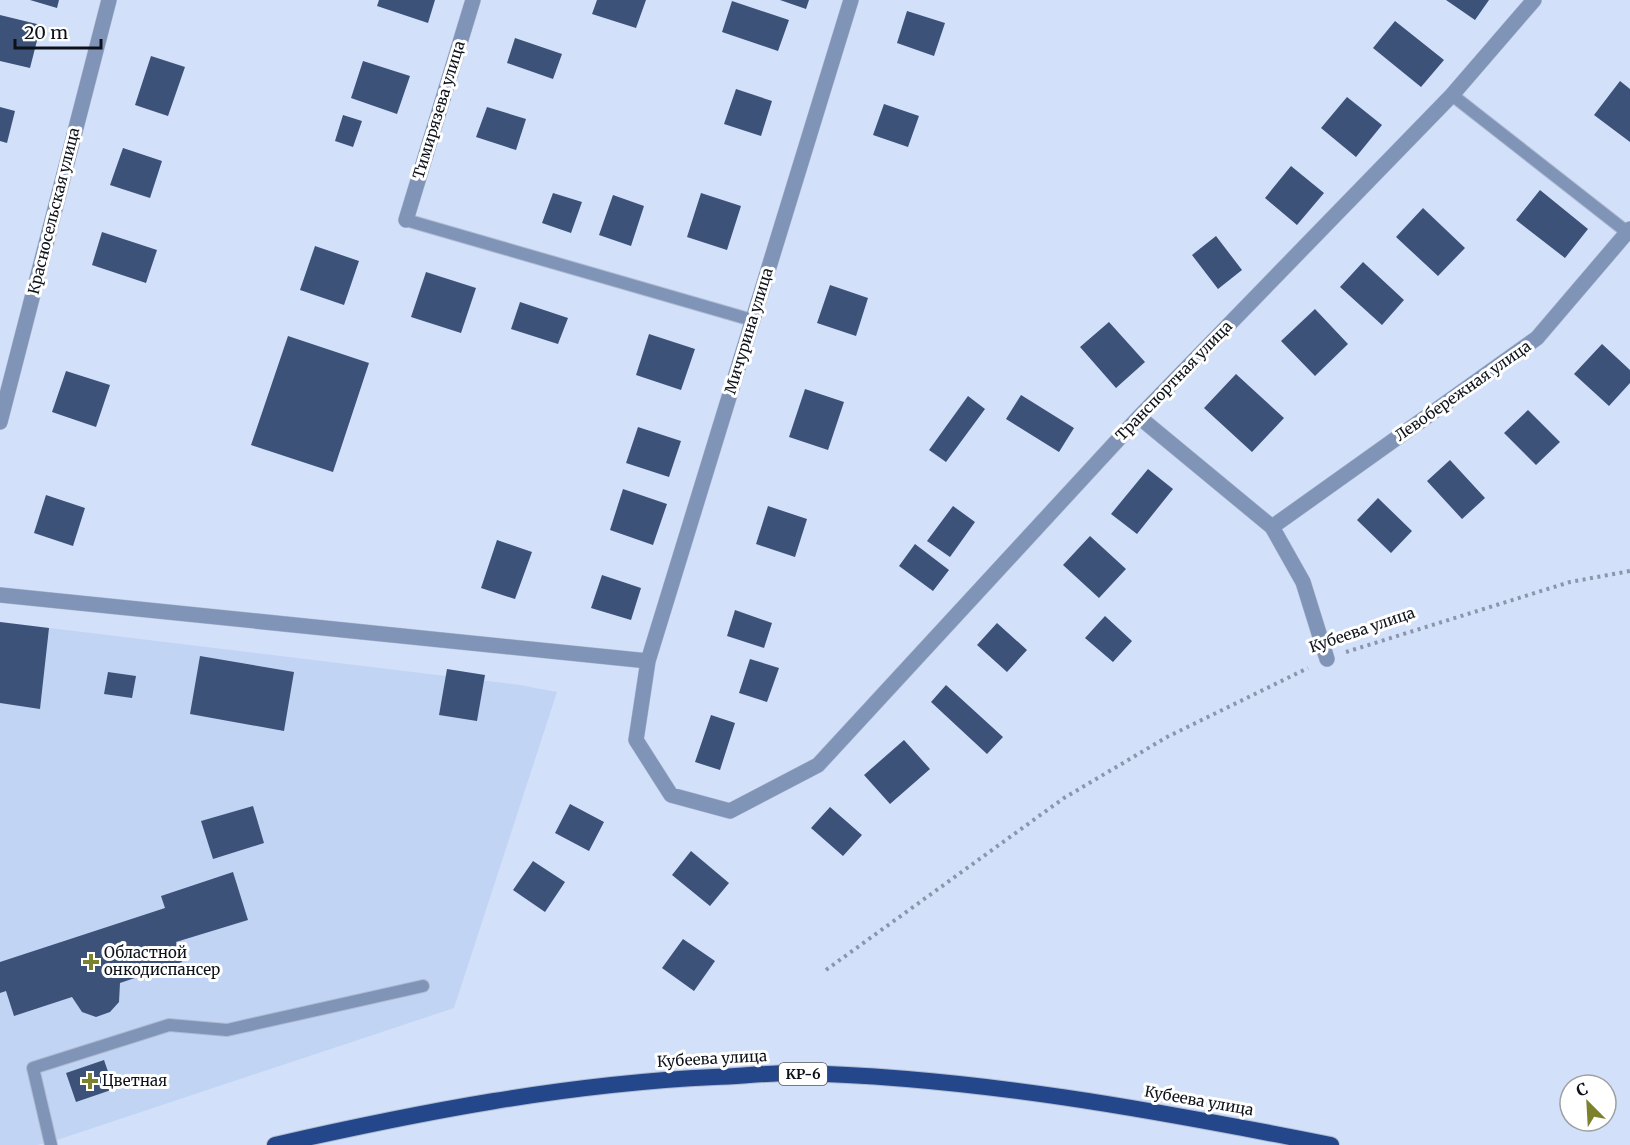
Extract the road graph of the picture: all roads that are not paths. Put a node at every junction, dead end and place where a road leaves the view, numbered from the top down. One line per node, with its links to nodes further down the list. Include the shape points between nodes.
1 (109, 0): 10 (street, Красносельская улица)
2 (473, 0): 6 (street, Тимирязева улица)
3 (851, 0): 8 (street, Мичурина улица)
4 (1534, 0): 5 (street, Транспортная улица)
5 (1452, 95): 7 (lane); 9 (street, Транспортная улица)
6 (406, 220): 8 (lane)
7 (1629, 231): 11 (street, Левобережная улица, via 1537,338)
8 (752, 320): 14 (street, Мичурина улица)
9 (1138, 417): 11 (street); 15 (street, Транспортная улица)
10 (0, 422)
11 (1272, 527): 13 (street, via 1303,582)
12 (0, 595): 14 (street)
13 (1327, 659)
14 (648, 661): 15 (street, Мичурина улица, via 636,740 671,795 730,811)
15 (818, 765)
16 (423, 986): 17 (lane, via 227,1030 169,1025 33,1068)
17 (51, 1145)
18 (275, 1145): 19 (highway, Кубеева улица / KP-6, via 416,1114 538,1093 653,1080 794,1073 966,1084 1178,1114)
19 (1331, 1145)

